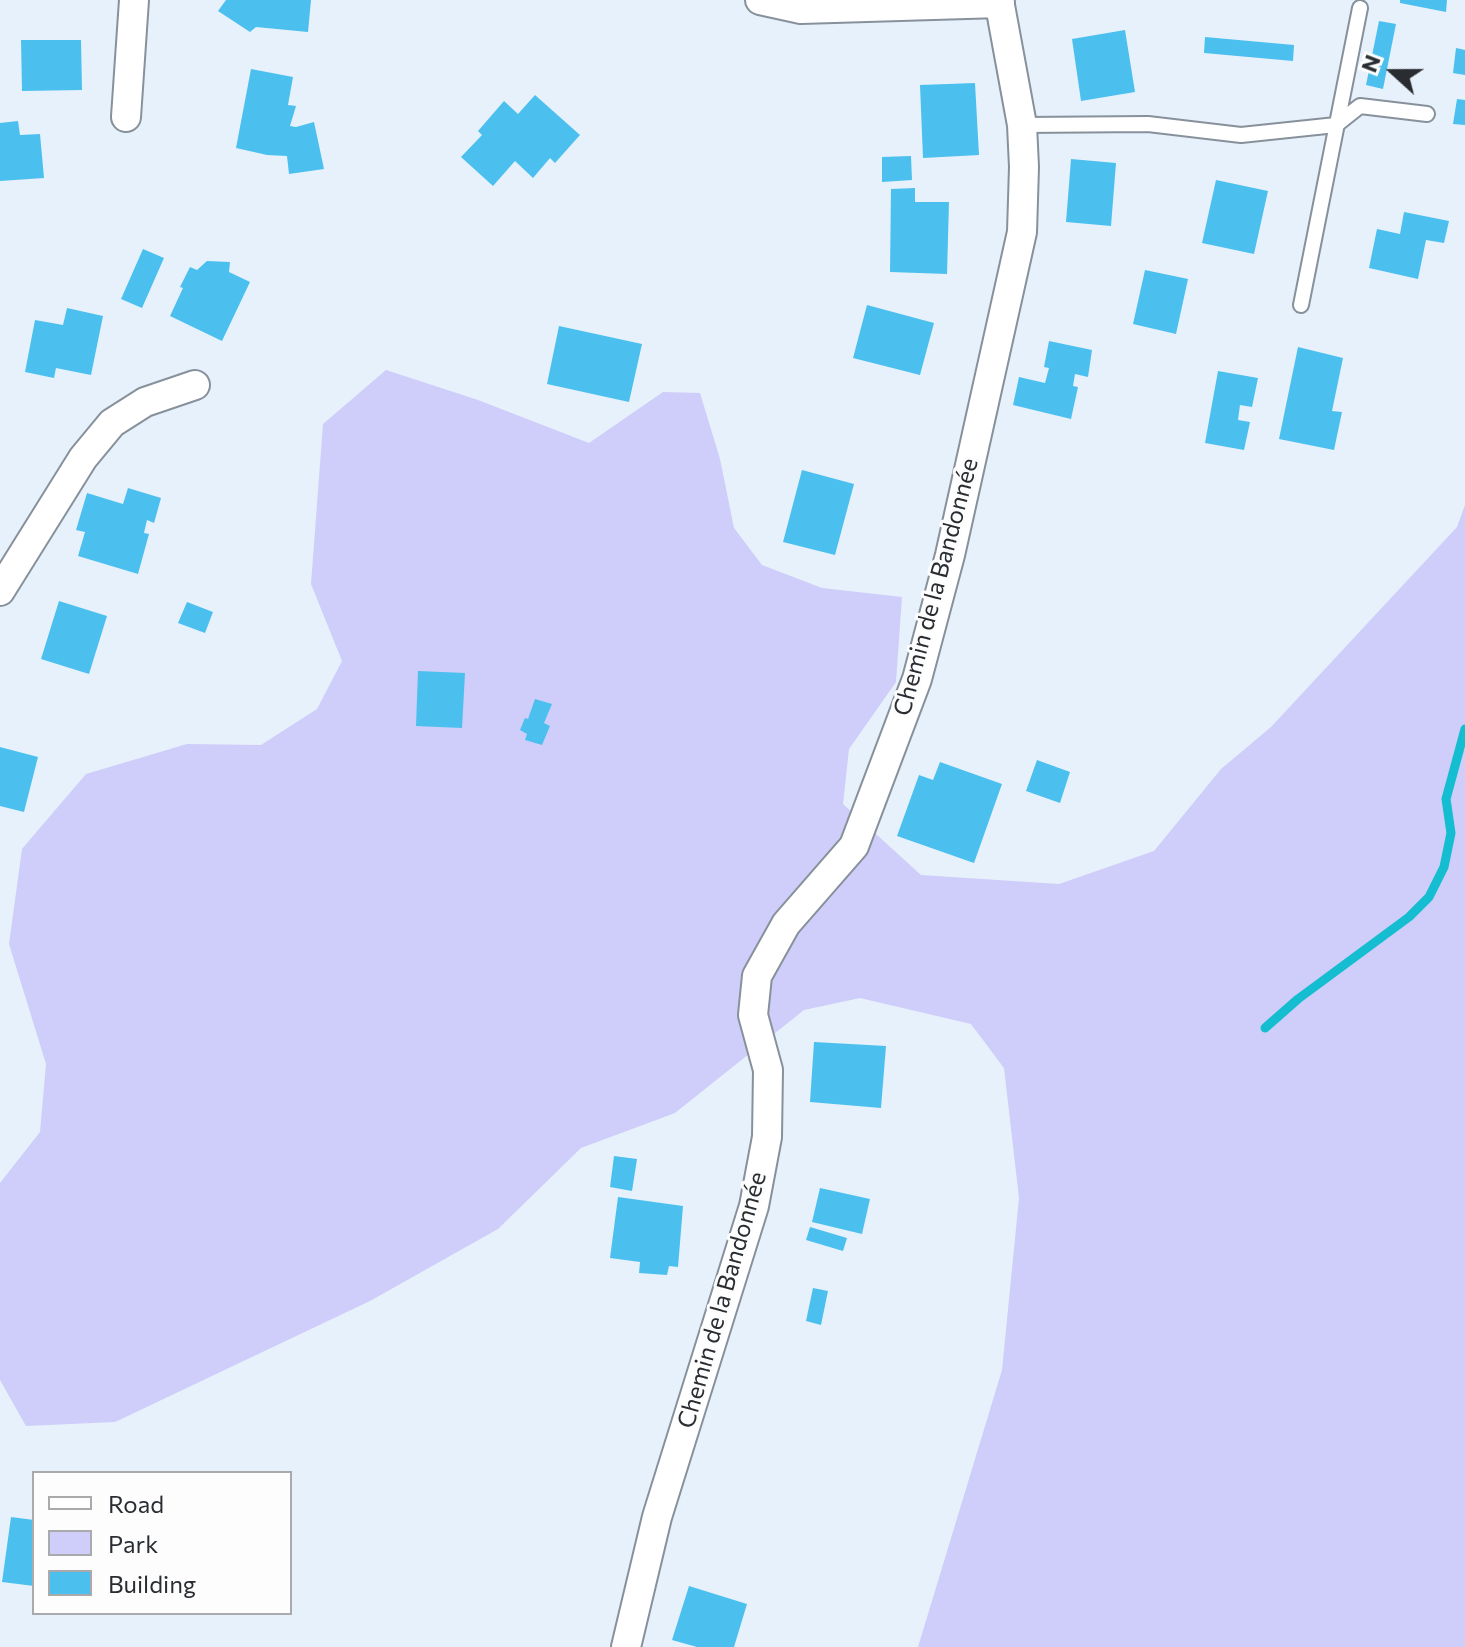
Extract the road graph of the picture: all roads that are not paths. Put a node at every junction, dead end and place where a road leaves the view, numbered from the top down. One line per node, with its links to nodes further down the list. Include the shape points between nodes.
1 (134, 0): 6 (street)
2 (760, 0): 3 (street, via 801,9)
3 (999, 1): 7 (street, Chemin de la Bandonnée)
4 (1360, 8): 8 (lane)
5 (1427, 114): 8 (lane, via 1360,106)
6 (126, 117)
7 (1022, 125): 8 (lane, via 1148,124 1241,135); 12 (street, Chemin de la Bandonnée, via 1022,232 917,679 854,846 786,924 757,976 753,1015 768,1070 767,1137 754,1206 657,1517)
8 (1336, 125): 9 (lane)
9 (1301, 305)
10 (195, 385): 11 (street, via 145,402 112,423 83,458)
11 (0, 591)
12 (626, 1647)

